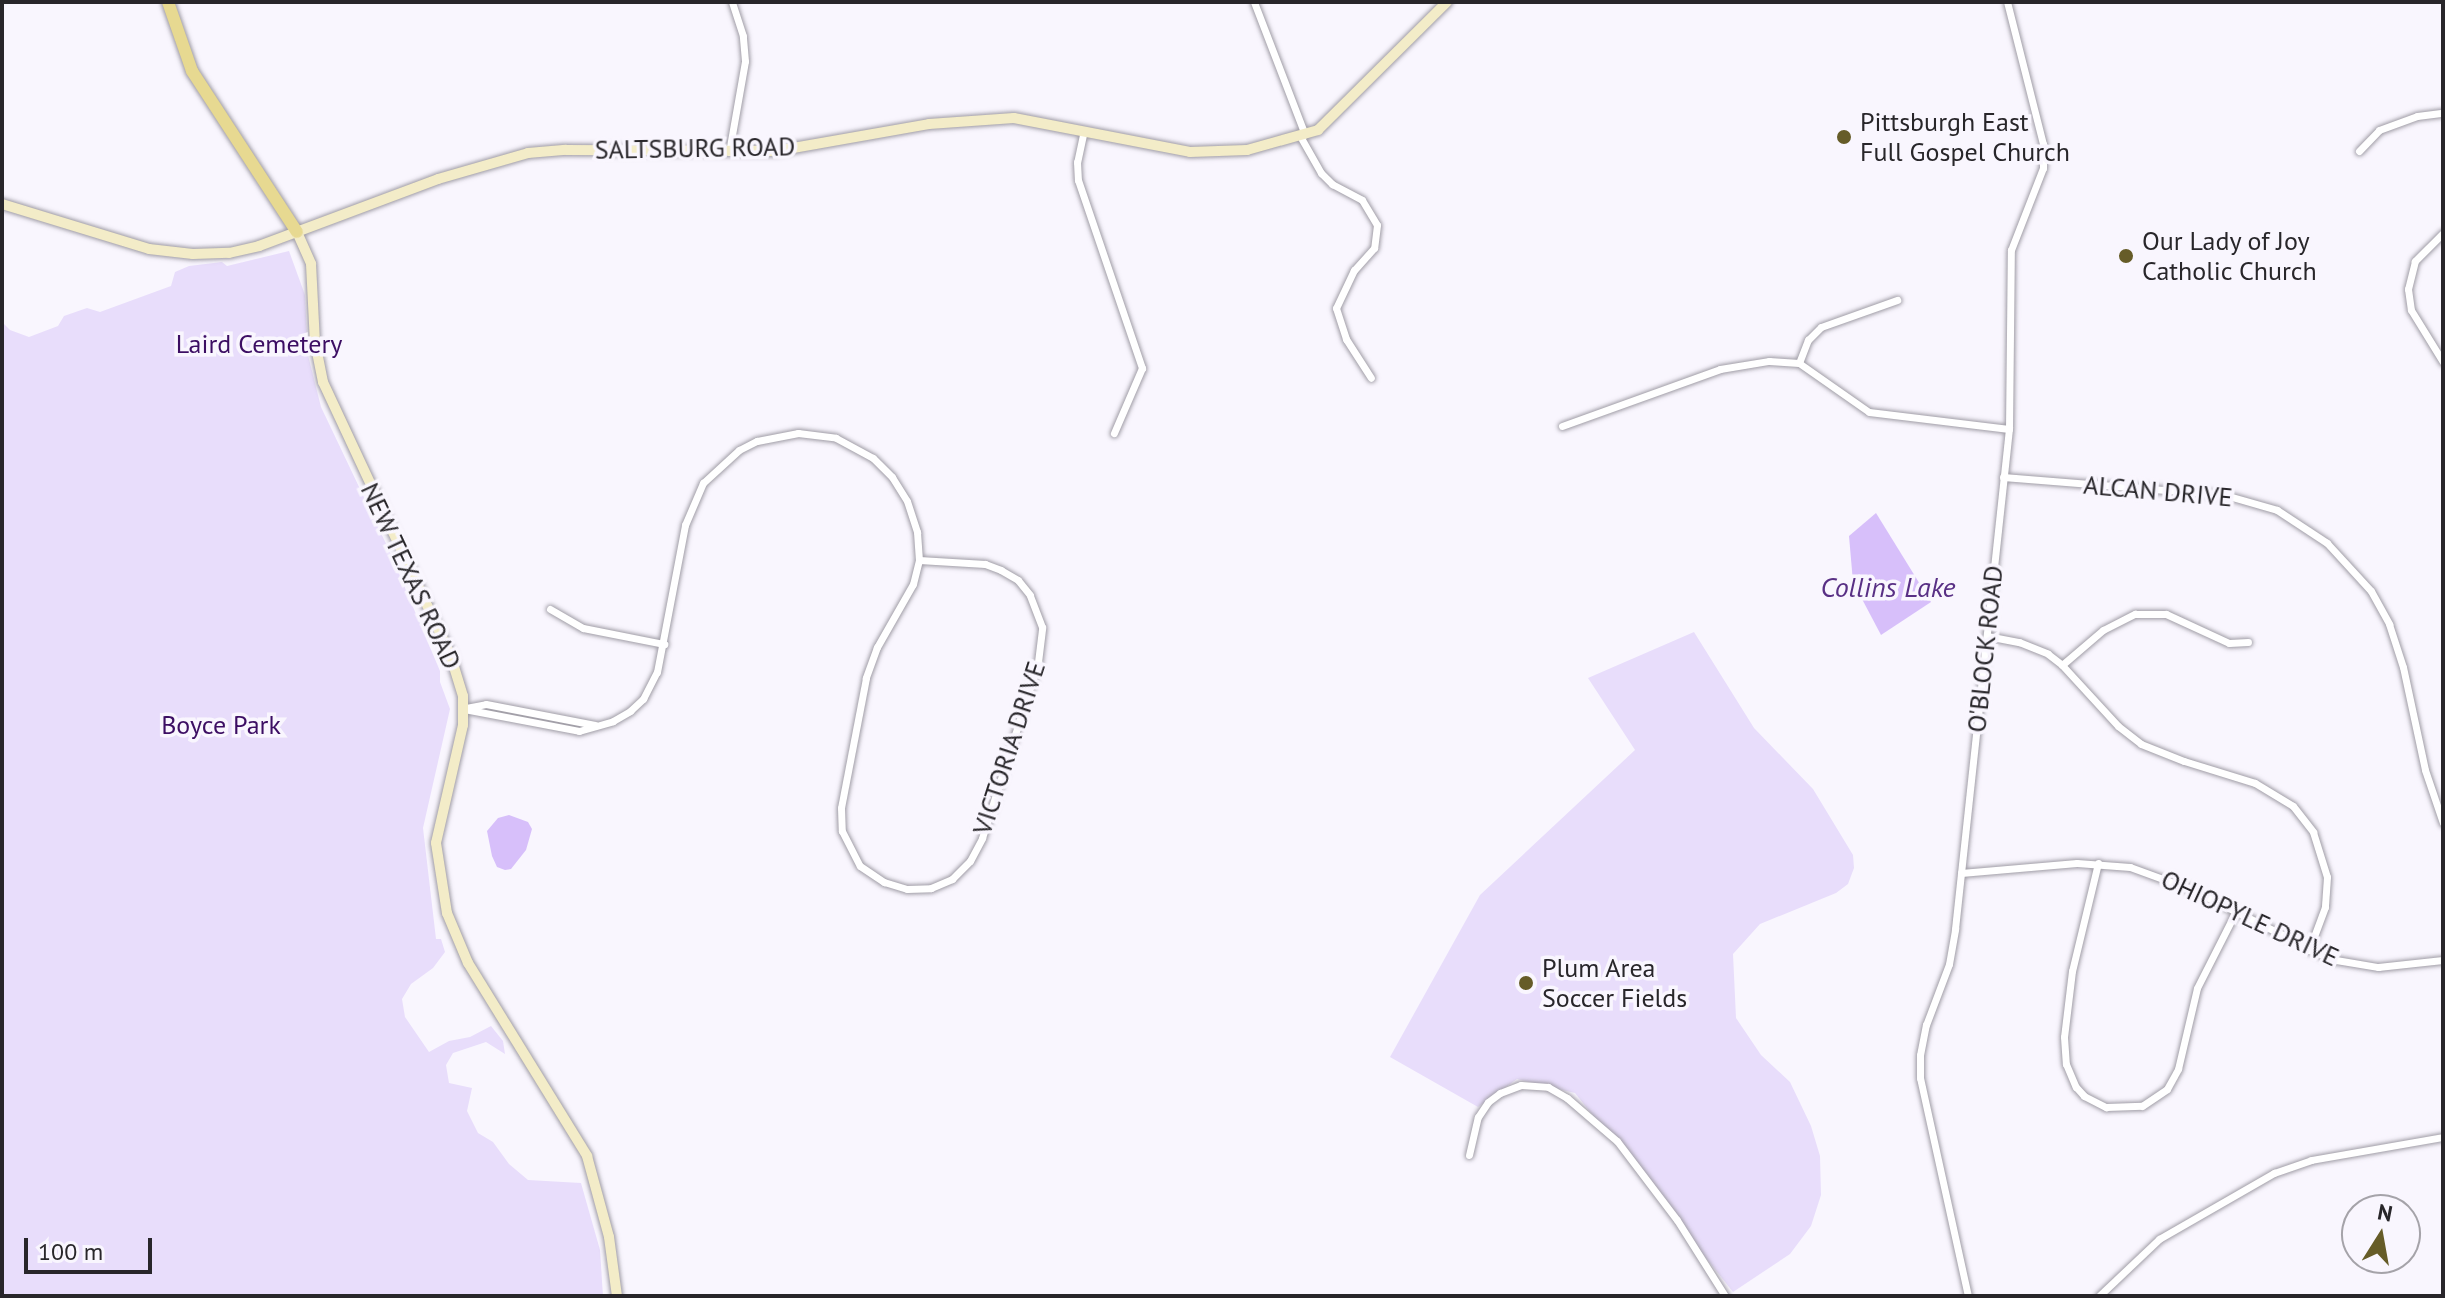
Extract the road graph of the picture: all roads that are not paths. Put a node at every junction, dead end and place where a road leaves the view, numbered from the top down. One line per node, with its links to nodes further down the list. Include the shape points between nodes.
1 (168, 2): 12 (main road, NEW TEXAS ROAD, via 192,71)
2 (1254, 2): 8 (street)
3 (1447, 2): 8 (main road, SALTSBURG ROAD, via 1331,120)
4 (2007, 2): 19 (street, O'BLOCK ROAD, via 2044,157 2011,250)
5 (736, 3): 10 (street, via 745,61)
6 (2443, 113): 9 (street, via 2379,130)
7 (1084, 130): 8 (main road, SALTSBURG ROAD, via 1215,153); 10 (main road, SALTSBURG ROAD, via 990,118 787,150); 20 (street, via 1078,180 1142,368)
8 (1303, 136): 17 (street, via 1321,173 1362,200 1377,225 1374,248 1354,270 1336,308 1346,339)
9 (2359, 151)
10 (729, 152): 12 (main road, SALTSBURG ROAD, via 566,150 504,158)
11 (2, 204): 12 (main road, SALTSBURG ROAD, via 149,249 193,254 229,253)
12 (297, 232): 28 (main road, NEW TEXAS ROAD, via 311,264 323,382 451,657)
13 (2443, 233): 15 (street, via 2415,261 2408,289 2411,310)
14 (1897, 300): 16 (street, via 1821,327 1808,340)
15 (2443, 362)
16 (1799, 363): 18 (street, via 1736,364); 19 (street, via 1869,412)
17 (1371, 378)
18 (1562, 426)
19 (2009, 429): 21 (street, O'BLOCK ROAD)
20 (1114, 433)
21 (2003, 477): 24 (street, O'BLOCK ROAD); 29 (street, ALCAN DRIVE, via 2244,499 2277,510 2327,543 2371,591 2389,624)
22 (919, 560): 22 (street, VICTORIA DRIVE, via 913,584 877,647 866,678 841,808 842,831 860,866 907,889 931,888 952,879 970,861 987,823 1042,643 1039,612 1018,580 985,564); 26 (street, via 907,501 873,458 822,435 798,433 757,441 718,467 688,513)
23 (550, 609): 26 (street, via 583,628)
24 (1987, 636): 27 (street, via 2031,646); 31 (street, O'BLOCK ROAD)
25 (2248, 642): 27 (street, via 2229,643 2166,614 2135,614 2103,630)
26 (664, 644): 28 (street, via 643,699 613,721 597,726 486,704)
27 (2062, 665): 33 (street, via 2105,714 2141,744 2255,783 2293,806 2313,832 2327,877 2325,907)
28 (464, 709): 37 (main road, NEW TEXAS ROAD, via 437,834 437,866 447,913 468,963 587,1156 606,1225)
29 (2443, 823)
30 (2098, 863): 31 (street, OHIOPYLE DRIVE); 32 (street, OHIOPYLE DRIVE, via 2158,874); 32 (street, via 2072,971 2064,1051 2076,1087 2106,1107 2142,1106 2167,1089 2178,1069 2197,988)
31 (1961, 873): 39 (street, O'BLOCK ROAD, via 1953,946 1923,1037 1920,1078)
32 (2235, 913): 33 (street, OHIOPYLE DRIVE)
33 (2309, 950): 34 (street, OHIOPYLE DRIVE, via 2378,967)
34 (2443, 960)
35 (2443, 1137): 40 (street, via 2311,1160 2274,1173 2159,1239)
36 (1469, 1155): 38 (street, via 1478,1117 1488,1102 1521,1085 1548,1087 1617,1141 1677,1220)
37 (617, 1296)
38 (1725, 1296)
39 (1968, 1296)
40 (2099, 1296)

